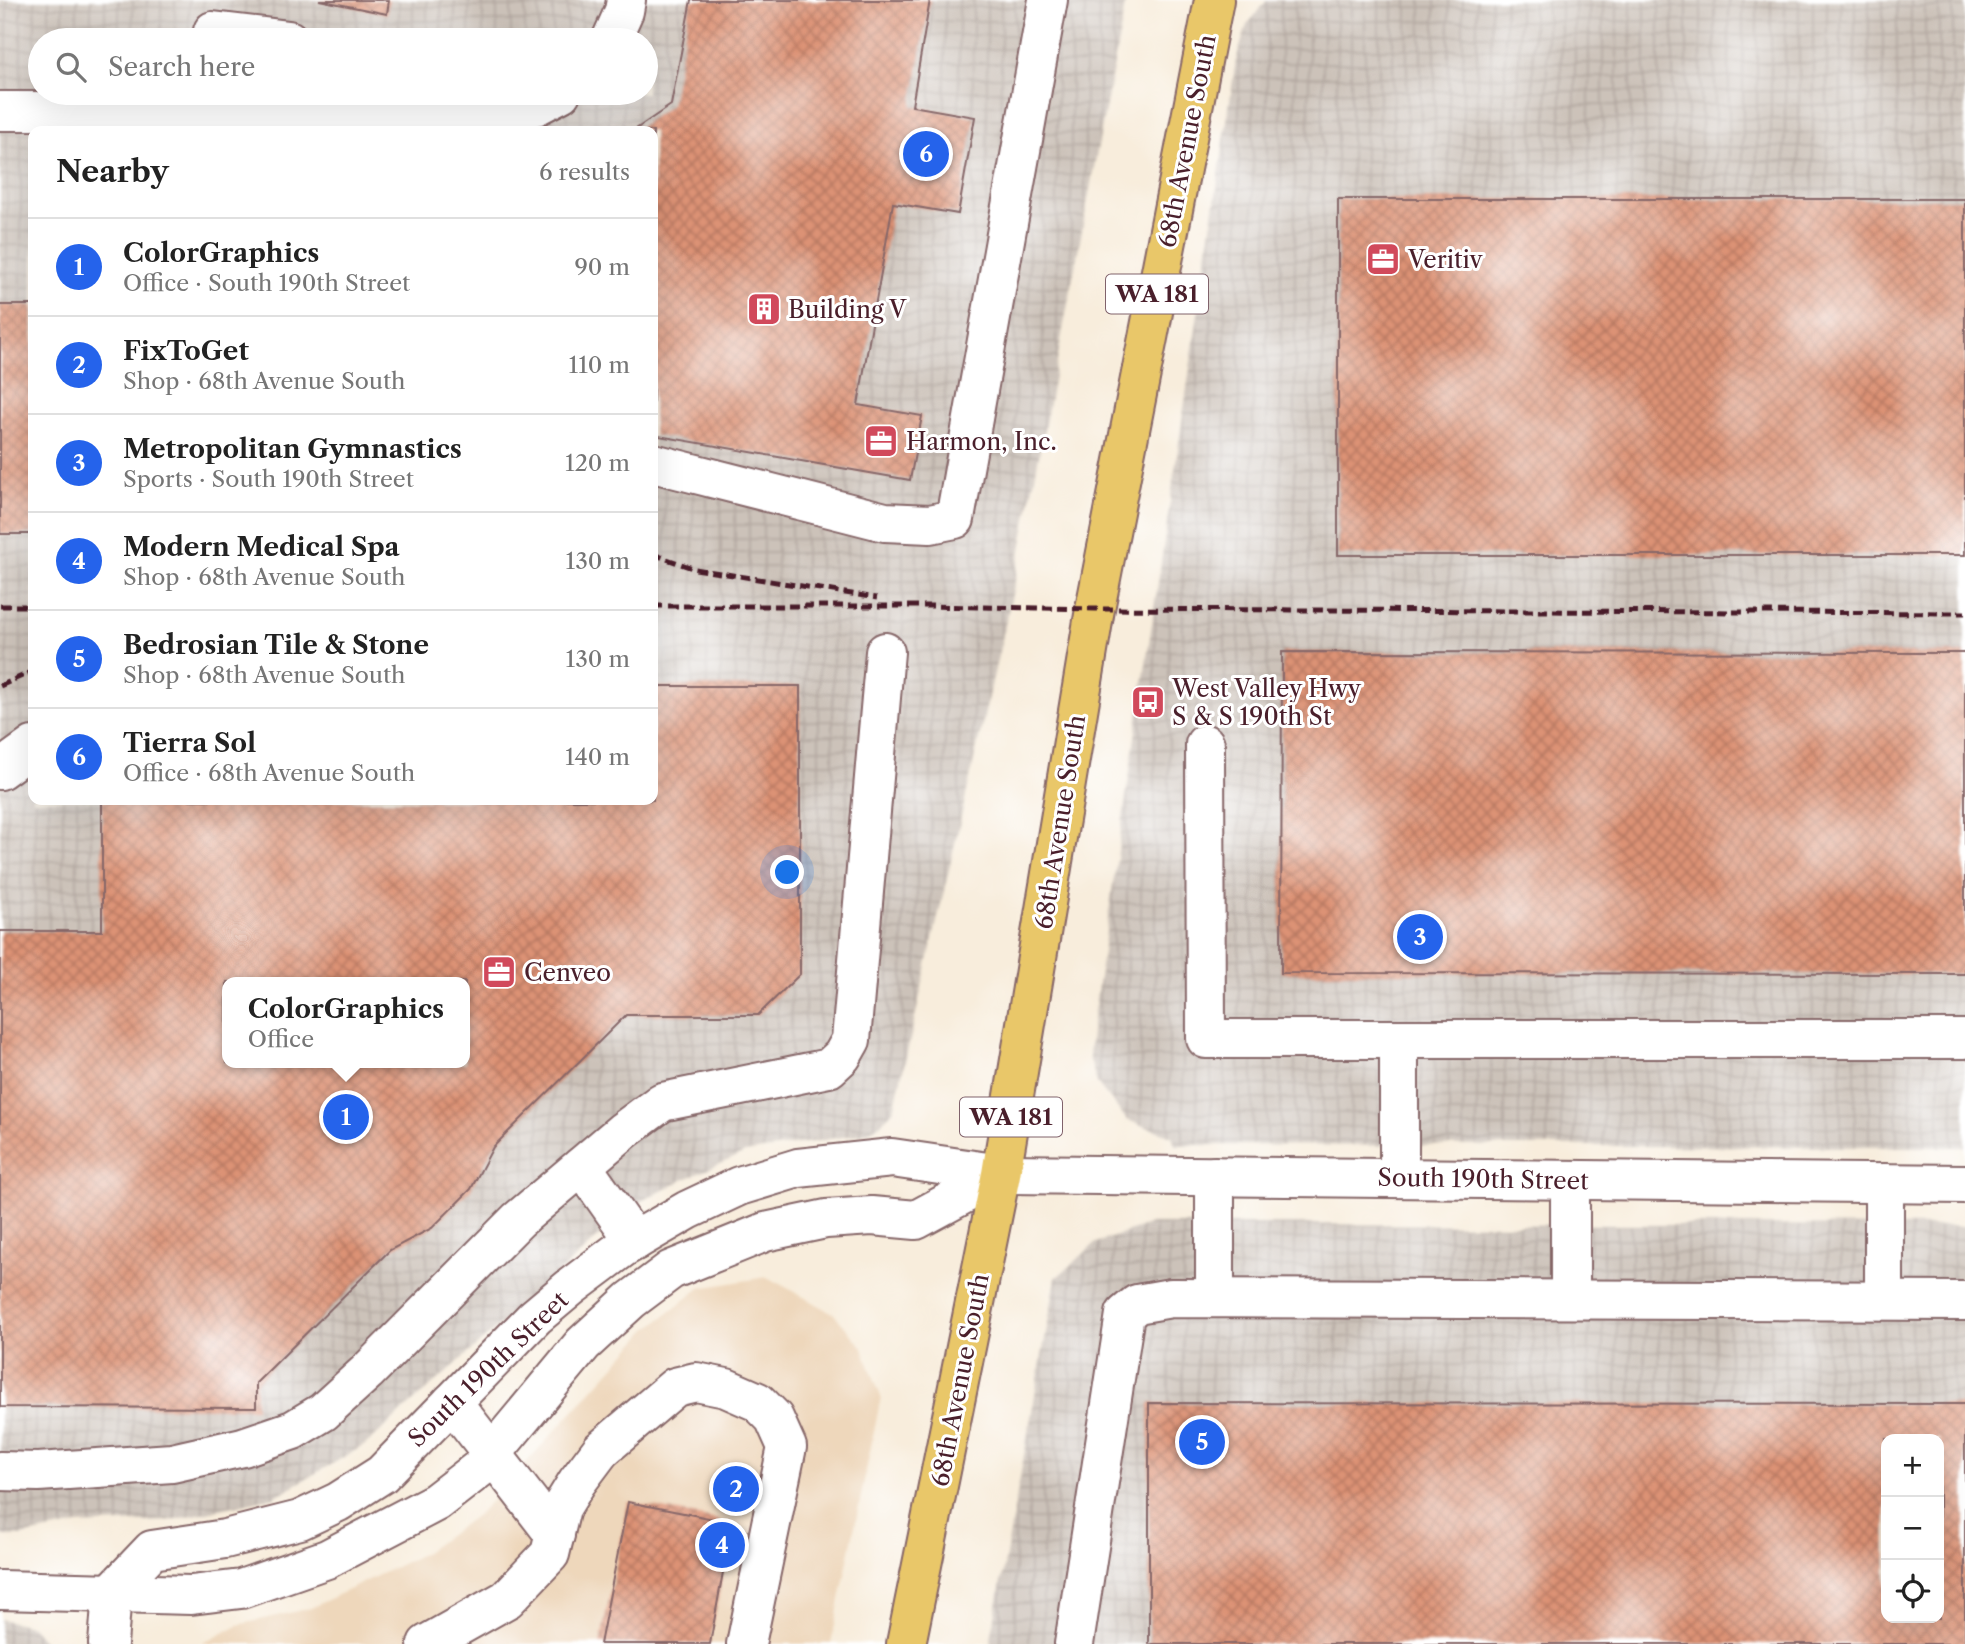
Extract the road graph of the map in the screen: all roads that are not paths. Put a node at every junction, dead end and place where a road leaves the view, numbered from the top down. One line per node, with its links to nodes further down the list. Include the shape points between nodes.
1 (626, 0): 4 (street)
2 (1048, 0): 10 (street, via 955,519 930,524 885,522)
3 (1214, 0): 18 (main road, 68th Avenue South / WA 181, via 1095,609)
4 (616, 28)
5 (144, 105): 8 (street)
6 (250, 105): 9 (street)
7 (538, 105): 9 (street, via 492,112)
8 (0, 111)
9 (331, 112)
10 (658, 464)
11 (885, 652): 17 (street, via 851,1040 842,1056 829,1068 662,1102)
12 (1205, 744): 15 (street, via 1206,1039)
13 (28, 750): 14 (street)
14 (0, 770)
15 (1399, 1039): 16 (street); 20 (street)
16 (1965, 1039)
17 (582, 1166): 24 (street); 31 (street, via 517,1220 367,1372 323,1412 293,1430 172,1463)
18 (1001, 1174): 19 (street, South 190th Street); 24 (street, South 190th Street, via 892,1158 798,1168 739,1186); 30 (street, South 190th Street, via 916,1220 872,1216 826,1219 765,1232 671,1270 583,1344); 38 (main road, 68th Avenue South / WA 181)
19 (1215, 1176): 20 (street, South 190th Street); 25 (street)
20 (1399, 1178): 21 (street, South 190th Street)
21 (1570, 1180): 22 (street, South 190th Street); 26 (street)
22 (1884, 1183): 23 (street, South 190th Street); 27 (street)
23 (1965, 1184)
24 (635, 1241): 29 (street, South 190th Street, via 535,1317)
25 (1215, 1298): 26 (street); 39 (street, via 1159,1300 1137,1304 1125,1314)
26 (1570, 1299): 27 (street)
27 (1884, 1300): 28 (street)
28 (1965, 1301)
29 (452, 1402): 30 (street); 34 (street, South 190th Street, via 382,1474 338,1502 300,1520 225,1539 152,1550)
30 (492, 1454): 32 (street); 34 (street, South 190th Street, via 436,1502 327,1559 241,1589 191,1595)
31 (0, 1471)
32 (555, 1535): 36 (street, via 550,1555 507,1599); 37 (street, via 562,1508 601,1450 675,1387 696,1382 758,1402 774,1418 786,1447)
33 (0, 1590): 34 (street, South 190th Street)
34 (112, 1592): 35 (street)
35 (108, 1644)
36 (427, 1644)
37 (746, 1644)
38 (906, 1644)
39 (1074, 1644)

